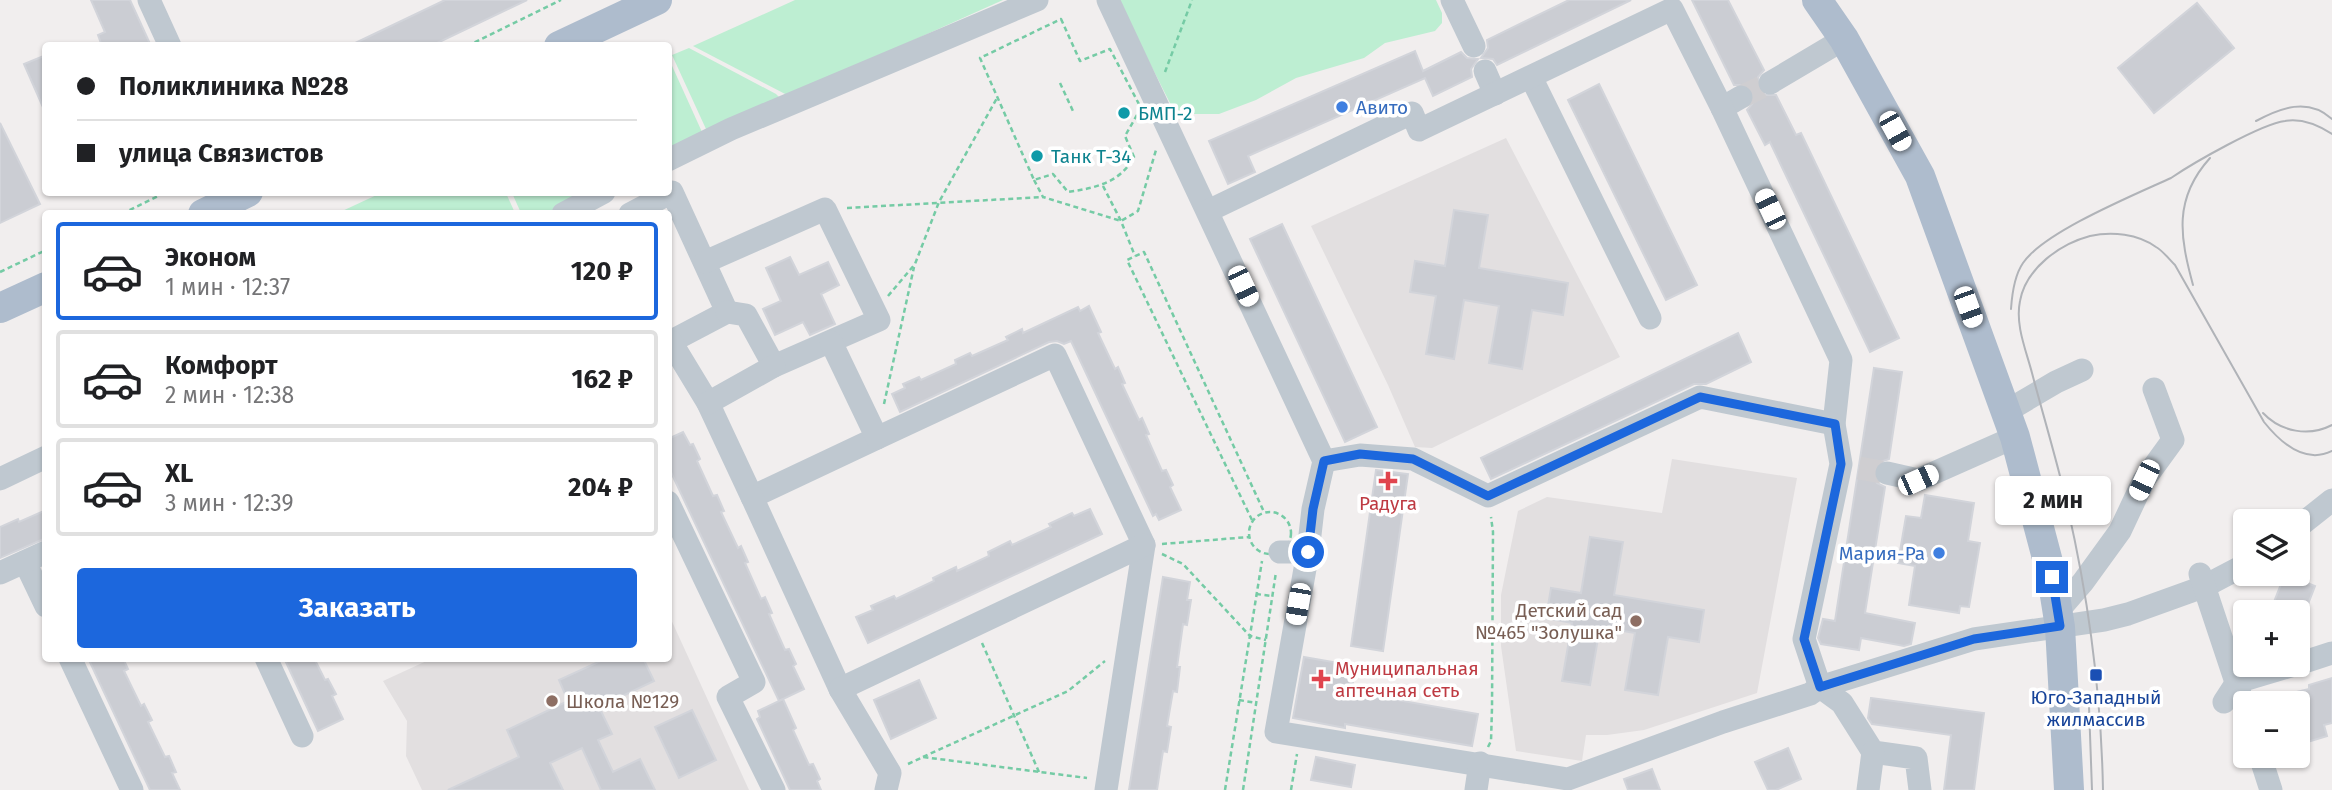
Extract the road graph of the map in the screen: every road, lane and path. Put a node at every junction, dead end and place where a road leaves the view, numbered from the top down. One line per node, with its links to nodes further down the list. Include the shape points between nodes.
1 (149, 0): 10 (lane)
2 (561, 0): 11 (path)
3 (657, 0): 12 (main road)
4 (1037, 0): 23 (lane)
5 (1108, 0): 20 (lane)
6 (1192, 0): 20 (path)
7 (1452, 0): 13 (lane)
8 (1818, 0): 9 (main road)
9 (1844, 39): 17 (lane); 58 (main road, via 1920,176)
10 (168, 42)
11 (475, 42)
12 (568, 42)
13 (1474, 46)
14 (1485, 71): 18 (lane)
15 (1531, 77): 18 (lane); 49 (lane); 57 (lane, via 1672,9 1731,103 1841,360)
16 (1060, 83): 21 (path)
17 (1770, 83)
18 (1495, 94): 38 (lane, via 1419,130 1412,113)
19 (998, 97): 20 (path, via 980,58 1061,19 1080,61 1110,50); 24 (path); 32 (path)
20 (1147, 109): 25 (path, via 1125,136 1134,157 1127,170); 38 (lane)
21 (1073, 111)
22 (1156, 149): 39 (path, via 1138,211)
23 (672, 158)
24 (1034, 180): 25 (path, via 1053,173 1068,192); 31 (path)
25 (1102, 185): 39 (path)
26 (672, 192): 42 (lane)
27 (158, 196): 34 (path)
28 (237, 196): 35 (main road)
29 (597, 196): 36 (lane)
30 (664, 196): 37 (lane)
31 (1043, 197): 32 (path); 39 (path)
32 (939, 202): 33 (path); 43 (path)
33 (825, 209): 42 (lane); 48 (lane)
34 (130, 210)
35 (211, 210)
36 (570, 210)
37 (638, 210)
38 (1208, 211): 61 (lane)
39 (1121, 221): 41 (path)
40 (42, 252): 44 (path)
41 (1135, 256): 69 (path, via 1126,260); 69 (path, via 1144,252 1264,512)
42 (705, 262): 47 (lane)
43 (915, 264): 48 (path); 59 (path)
44 (0, 272)
45 (42, 289): 46 (main road)
46 (0, 308)
47 (727, 312): 50 (lane); 53 (lane, via 746,315)
48 (875, 312): 51 (lane, via 879,320)
49 (1650, 318)
50 (672, 342)
51 (831, 342): 53 (lane); 59 (lane)
52 (672, 346): 56 (lane)
53 (774, 366): 56 (lane)
54 (2082, 370): 58 (lane, via 2056,382)
55 (2154, 389): 81 (lane, via 2174,440 2144,480 2120,531)
56 (708, 403): 65 (lane)
57 (1835, 424): 64 (lane, via 1700,397); 92 (lane, via 1850,466 1804,639)
58 (2011, 424): 62 (lane, via 1918,480); 81 (main road)
59 (877, 438): 65 (lane); 71 (lane, via 1055,355)
60 (42, 459): 63 (lane)
61 (1324, 461): 64 (lane, via 1360,454 1413,459); 73 (lane)
62 (1887, 473)
63 (0, 479)
64 (1488, 496): 102 (path, via 1493,532 1491,741)
65 (752, 497): 93 (lane)
66 (2331, 502): 68 (lane)
67 (672, 510): 109 (lane, via 754,682 728,697)
68 (2310, 518)
69 (1252, 520): 70 (path)
70 (1249, 537): 71 (path); 79 (path, via 1263,554)
71 (1144, 545): 82 (lane); 83 (path, via 1184,564); 85 (lane)
72 (1280, 552): 73 (lane); 80 (path)
73 (1308, 552): 99 (lane, via 1276,732)
74 (35, 557): 76 (lane); 78 (lane)
75 (2233, 569): 77 (lane)
76 (0, 573)
77 (2201, 579): 81 (lane, via 2128,614 2104,620); 91 (lane)
78 (42, 588)
79 (1256, 594): 80 (path); 83 (path)
80 (1272, 596): 84 (path)
81 (2059, 619): 92 (lane, via 1974,639); 116 (main road)
82 (974, 625): 93 (lane); 97 (path)
83 (1250, 636): 84 (path); 95 (path)
84 (1266, 640): 96 (path)
85 (1129, 641): 97 (path, via 1068,691); 107 (lane)
86 (2332, 653): 87 (lane)
87 (2310, 660)
88 (72, 662): 108 (lane)
89 (268, 662): 98 (lane)
90 (2253, 677): 91 (lane)
91 (2237, 682): 94 (lane)
92 (1820, 687): 100 (lane, via 1842,703); 106 (lane)
93 (840, 689): 105 (lane)
94 (2236, 691)
95 (1239, 700): 96 (path); 110 (path)
96 (1256, 703): 111 (path)
97 (1014, 716): 101 (path); 104 (path)
98 (302, 736)
99 (1300, 737): 102 (lane); 112 (path)
100 (1873, 752): 114 (lane); 115 (lane, via 1916,758)
101 (923, 757): 104 (path); 105 (path)
102 (1480, 763): 106 (lane); 113 (lane)
103 (2264, 768): 117 (lane)
104 (1039, 772): 107 (path)
105 (888, 781)
106 (1568, 784)
107 (1107, 785)
108 (132, 790)
109 (774, 790)
110 (1225, 790)
111 (1243, 790)
112 (1291, 790)
113 (1476, 790)
114 (1868, 790)
115 (1920, 790)
116 (2069, 790)
117 (2271, 790)

